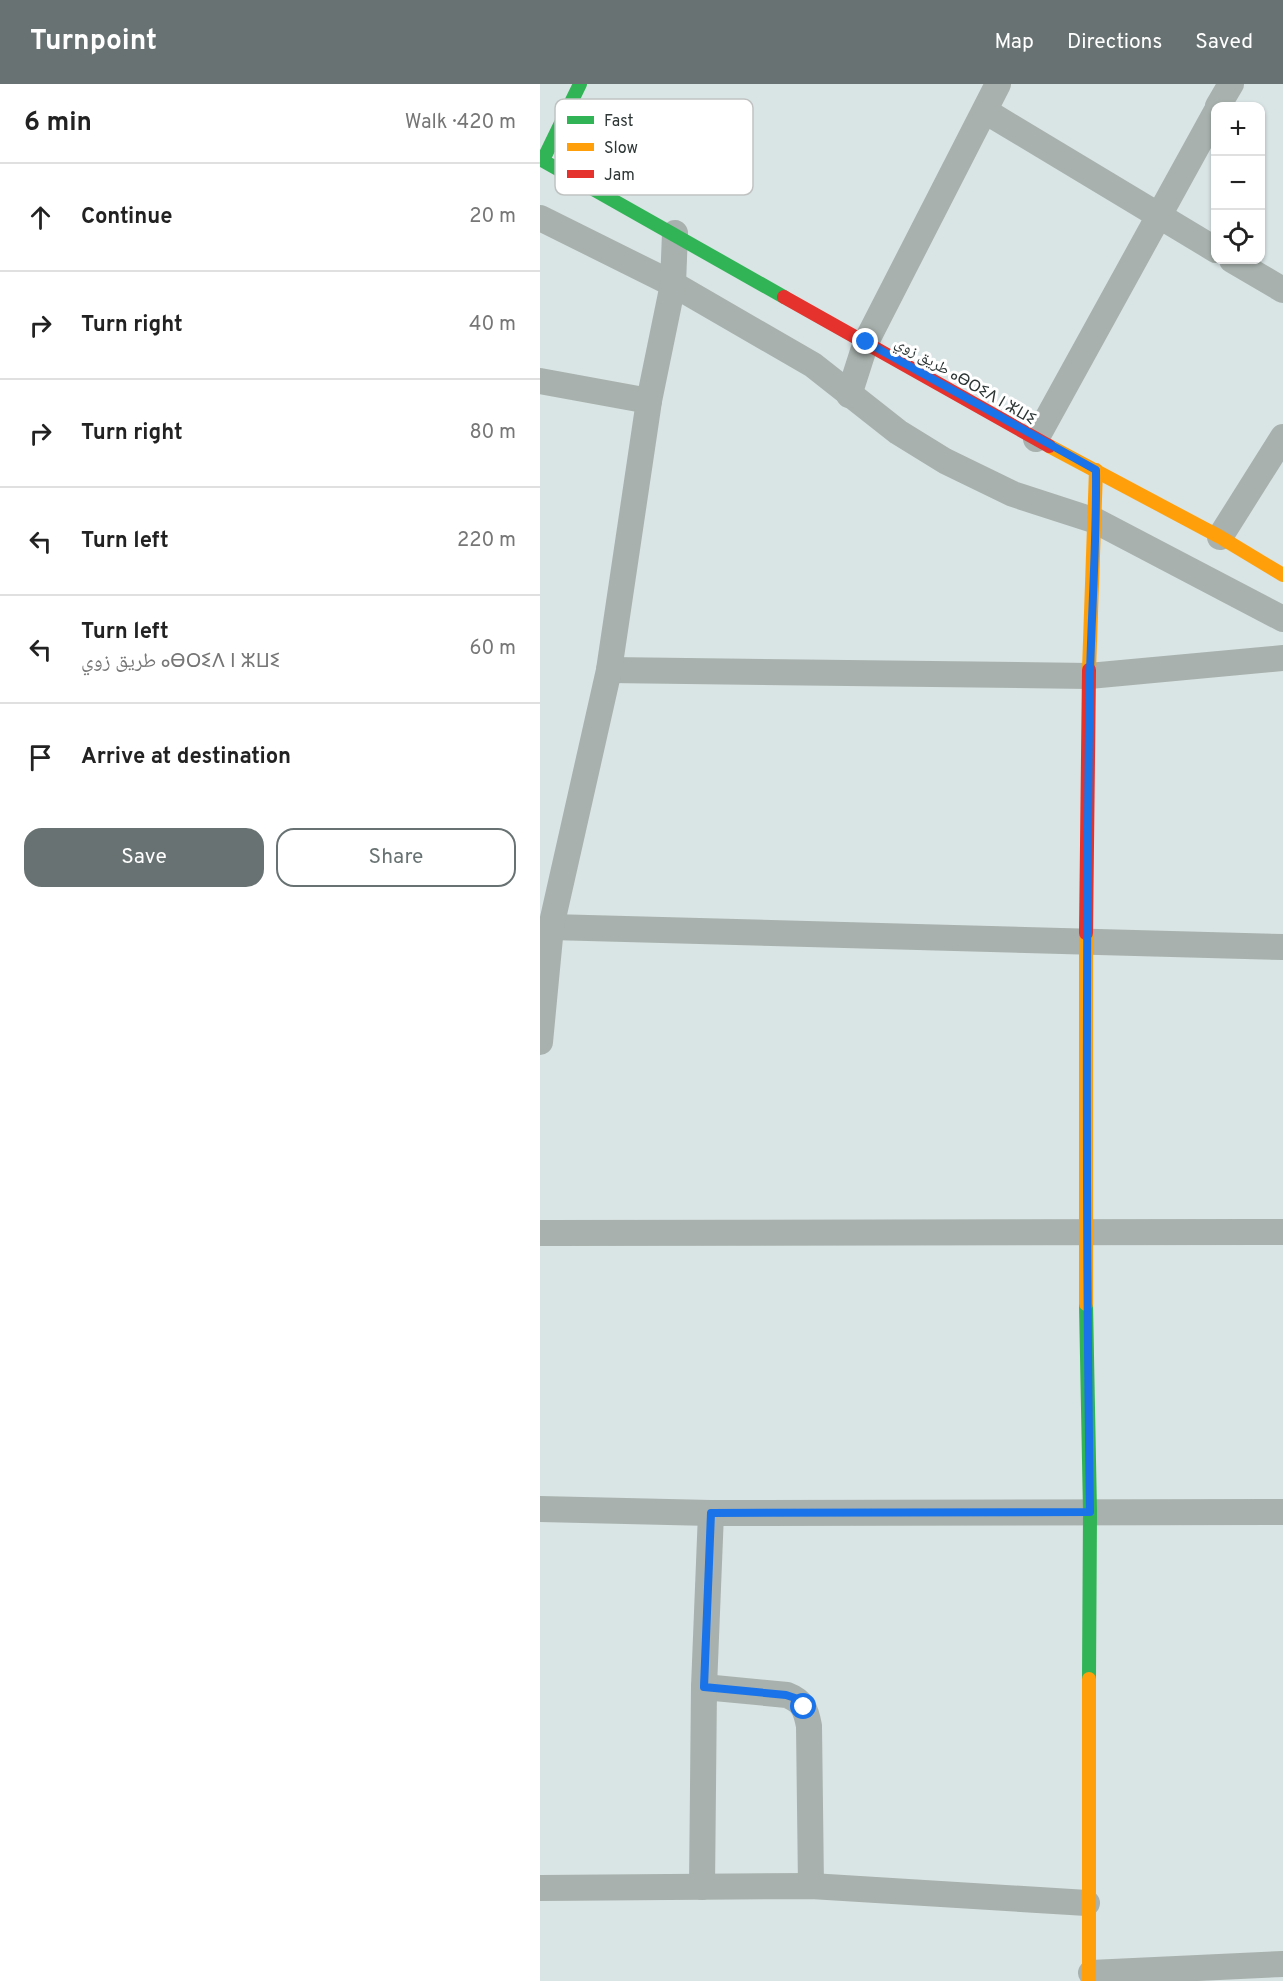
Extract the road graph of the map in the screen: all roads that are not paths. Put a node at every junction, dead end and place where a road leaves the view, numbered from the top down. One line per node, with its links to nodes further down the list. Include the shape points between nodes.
1 (580, 84): 4 (street)
2 (998, 84): 6 (street)
3 (1231, 84): 5 (street)
4 (573, 99)
5 (1220, 102)
6 (985, 111): 12 (street); 19 (street)
7 (1211, 119): 12 (street)
8 (555, 135): 9 (street)
9 (541, 163): 10 (street, طريق زوي ⴰⴱⵔⵉⴷ ⵏ ⵣⵡⵉ)
10 (555, 170)
11 (602, 195): 14 (street, طريق زوي ⴰⴱⵔⵉⴷ ⵏ ⵣⵡⵉ)
12 (1159, 216): 15 (street); 24 (street)
13 (540, 218): 17 (street)
14 (675, 233): 17 (street); 19 (street, طريق زوي ⴰⴱⵔⵉⴷ ⵏ ⵣⵡⵉ)
15 (1211, 248)
16 (1239, 264): 18 (street)
17 (673, 284): 21 (street, via 813,365); 22 (street)
18 (1283, 290)
19 (866, 342): 21 (street); 24 (street, طريق زوي ⴰⴱⵔⵉⴷ ⵏ ⵣⵡⵉ)
20 (540, 381): 22 (street)
21 (849, 395): 26 (street, via 945,461 1013,494)
22 (649, 401): 31 (street)
23 (1283, 437): 27 (street)
24 (1036, 439): 25 (street, طريق زوي ⴰⴱⵔⵉⴷ ⵏ ⵣⵡⵉ)
25 (1096, 470): 26 (street); 27 (street, طريق زوي ⴰⴱⵔⵉⴷ ⵏ ⵣⵡⵉ)
26 (1096, 521): 29 (street); 32 (street)
27 (1220, 537): 28 (street, طريق زوي ⴰⴱⵔⵉⴷ ⵏ ⵣⵡⵉ)
28 (1283, 574)
29 (1283, 619)
30 (1283, 658): 32 (street)
31 (609, 670): 32 (street); 33 (street)
32 (1089, 676): 35 (street)
33 (549, 901): 34 (street)
34 (551, 927): 35 (street); 37 (street)
35 (1086, 940): 36 (street); 40 (street)
36 (1283, 947)
37 (540, 1042)
38 (1283, 1232): 40 (street)
39 (540, 1233): 40 (street)
40 (1085, 1234): 42 (street)
41 (540, 1509): 44 (street)
42 (1090, 1512): 43 (street); 44 (street); 49 (street)
43 (1283, 1512)
44 (711, 1513): 45 (street)
45 (704, 1687): 46 (street, via 786,1695 798,1699 804,1707 809,1726); 47 (street)
46 (811, 1886): 47 (street); 49 (street)
47 (702, 1887): 48 (street)
48 (540, 1888)
49 (1087, 1903): 51 (street)
50 (1283, 1964): 51 (street)
51 (1090, 1977)

